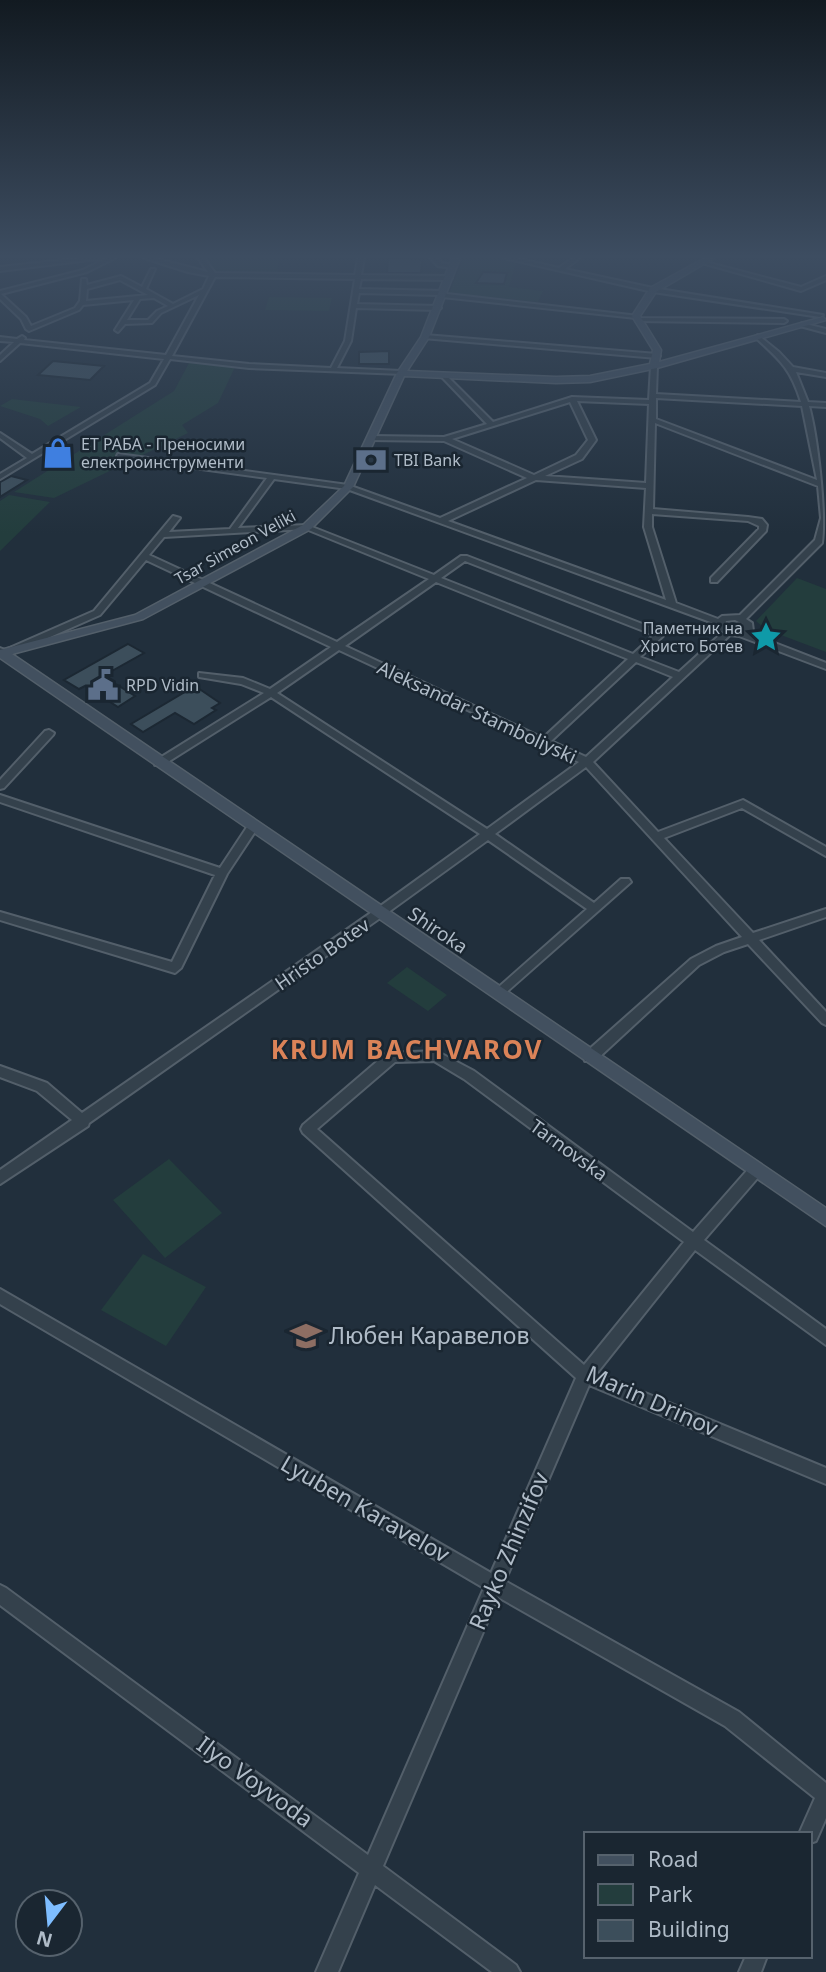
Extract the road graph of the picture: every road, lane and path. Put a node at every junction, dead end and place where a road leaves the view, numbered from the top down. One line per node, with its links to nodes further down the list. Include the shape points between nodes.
1 (97, 350): 10 (street)
2 (170, 350): 10 (street)
3 (343, 350): 13 (street)
4 (416, 350): 14 (street, Tsar Simeon Veliki)
5 (584, 350): 9 (street)
6 (656, 350): 9 (street)
7 (711, 350): 11 (street)
8 (771, 350): 12 (street)
9 (657, 356): 11 (street)
10 (166, 358): 13 (street); 29 (street, via 153,384)
11 (654, 366): 15 (street, via 572,380); 18 (street)
12 (791, 369): 16 (street); 19 (street)
13 (332, 370): 14 (street)
14 (401, 373): 15 (street); 24 (street, Tsar Simeon Veliki)
15 (443, 375): 22 (street)
16 (826, 375)
17 (572, 399): 18 (street); 22 (street); 32 (street, via 592,440 579,457)
18 (652, 399): 19 (street); 21 (street)
19 (804, 404): 20 (street); 26 (street)
20 (826, 405)
21 (653, 421): 33 (street); 34 (street)
22 (492, 425): 25 (street)
23 (0, 435): 29 (street)
24 (372, 438): 25 (street); 35 (street, Tsar Simeon Veliki)
25 (445, 439): 32 (street)
26 (812, 442): 27 (street); 33 (street)
27 (826, 443)
28 (121, 456): 30 (street)
29 (32, 458): 31 (street)
30 (272, 476): 35 (street); 40 (street)
31 (0, 477)
32 (532, 477): 34 (street); 38 (street)
33 (823, 485): 42 (street)
34 (649, 486): 36 (street)
35 (348, 487): 38 (street); 39 (street, Tsar Simeon Veliki)
36 (648, 511): 46 (street, via 748,519 763,525); 48 (street, via 648,527)
37 (176, 518): 41 (street)
38 (440, 521): 48 (street)
39 (307, 527): 40 (street); 45 (street); 47 (street, Tsar Simeon Veliki)
40 (232, 531): 41 (street)
41 (162, 535): 43 (street)
42 (822, 542): 49 (street)
43 (144, 556): 44 (street); 54 (street, via 97,612)
44 (163, 566): 47 (street, Aleksandar Stamboliyski)
45 (436, 578): 53 (street); 56 (street); 56 (street, via 464,558 660,634)
46 (714, 580)
47 (200, 584): 53 (street, Aleksandar Stamboliyski); 54 (street, Tsar Simeon Veliki, via 120,624)
48 (673, 604): 50 (street)
49 (741, 619): 50 (street, via 726,617); 51 (street)
50 (719, 622): 52 (street)
51 (746, 631): 52 (street); 55 (street); 57 (street)
52 (727, 633): 59 (street, Hristo Botev)
53 (335, 647): 60 (street); 62 (street, Aleksandar Stamboliyski)
54 (1, 654): 64 (street, Shiroka)
55 (826, 657)
56 (634, 658): 59 (street); 62 (street)
57 (826, 666)
58 (202, 675): 60 (street, via 243,681)
59 (679, 677): 63 (street, Hristo Botev)
60 (271, 693): 64 (street); 68 (street)
61 (49, 733): 65 (street)
62 (544, 742): 63 (street, Aleksandar Stamboliyski)
63 (587, 762): 68 (street, Hristo Botev); 69 (street, Aleksandar Stamboliyski)
64 (159, 763): 67 (street, Shiroka)
65 (0, 786)
66 (0, 798): 71 (street)
67 (253, 827): 71 (street); 74 (street, Shiroka)
68 (486, 833): 73 (street); 74 (street, Hristo Botev)
69 (657, 837): 70 (street, via 743,804); 77 (street, Aleksandar Stamboliyski)
70 (826, 852)
71 (222, 873): 76 (street, via 175,968)
72 (625, 883): 73 (street)
73 (595, 909): 78 (street)
74 (379, 913): 78 (street, Shiroka); 82 (street, Hristo Botev)
75 (826, 913): 77 (street)
76 (0, 916)
77 (748, 938): 79 (street, Aleksandar Stamboliyski); 80 (street, via 695,962)
78 (498, 993): 80 (street, Shiroka)
79 (826, 1020)
80 (590, 1057): 84 (street, Shiroka)
81 (0, 1071): 82 (street, via 42,1087)
82 (83, 1122): 85 (street, Hristo Botev)
83 (308, 1129): 87 (street, Tarnovska, via 392,1057 436,1056 469,1075); 90 (street, Marin Drinov)
84 (756, 1170): 86 (street, Shiroka); 87 (street, Rayko Zhinzifov)
85 (0, 1178)
86 (826, 1218)
87 (693, 1241): 89 (street, Tarnovska); 90 (street, Rayko Zhinzifov)
88 (0, 1296): 92 (street, Lyuben Karavelov)
89 (826, 1338)
90 (585, 1376): 91 (street, Marin Drinov); 92 (street, Rayko Zhinzifov)
91 (826, 1476)
92 (495, 1585): 94 (street, Lyuben Karavelov, via 732,1718 825,1795); 95 (street, Rayko Zhinzifov)
93 (0, 1594): 95 (street, Ilyo Voyvoda)
94 (810, 1832)
95 (371, 1867): 96 (street, Rayko Zhinzifov); 97 (street, Ilyo Voyvoda)
96 (327, 1972)
97 (509, 1972)

